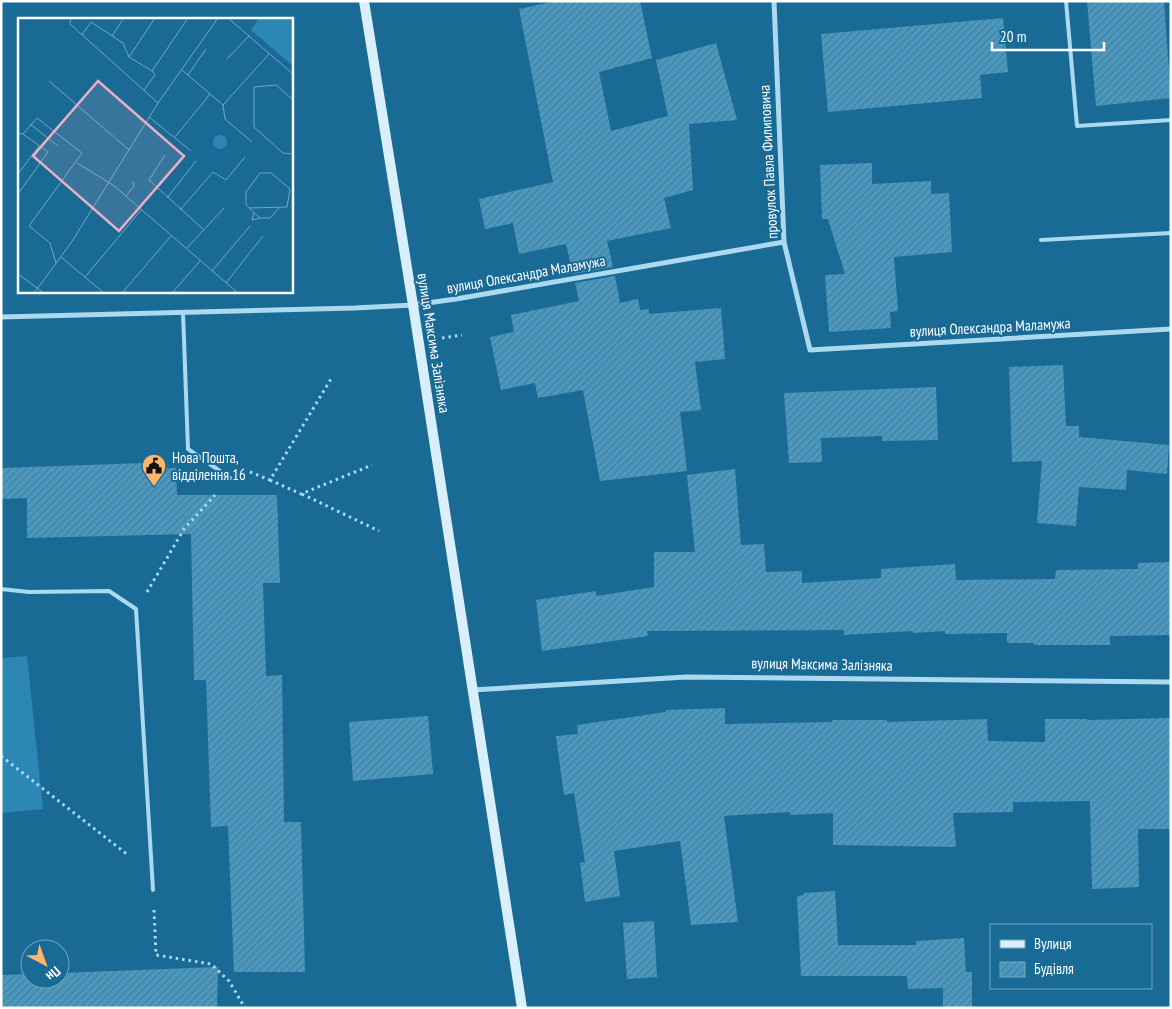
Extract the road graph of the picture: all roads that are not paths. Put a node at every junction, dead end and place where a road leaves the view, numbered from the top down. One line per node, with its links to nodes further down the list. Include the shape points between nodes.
1 (364, 1): 8 (main road, вулиця Максима Залізняка)
2 (774, 1): 7 (street, провулок Павла Филиповича)
3 (1066, 1): 4 (lane, via 1077,126)
4 (1171, 120)
5 (1171, 233): 6 (lane)
6 (1041, 240)
7 (784, 242): 8 (street, вулиця Олександра Маламужа); 12 (street, провулок Павла Филиповича)
8 (413, 305): 9 (street, вулиця Олександра Маламужа); 16 (main road, вулиця Максима Залізняка)
9 (183, 312): 10 (street, вулиця Олександра Маламужа); 13 (lane, via 188,449)
10 (1, 318)
11 (1171, 329): 12 (street, вулиця Олександра Маламужа)
12 (810, 350)
13 (230, 478)
14 (1, 588): 17 (lane, via 29,592 109,591 136,609)
15 (1171, 682): 16 (street, вулиця Максима Залізняка, via 686,677)
16 (473, 690): 18 (main road, вулиця Максима Залізняка)
17 (154, 890)
18 (522, 1008)

